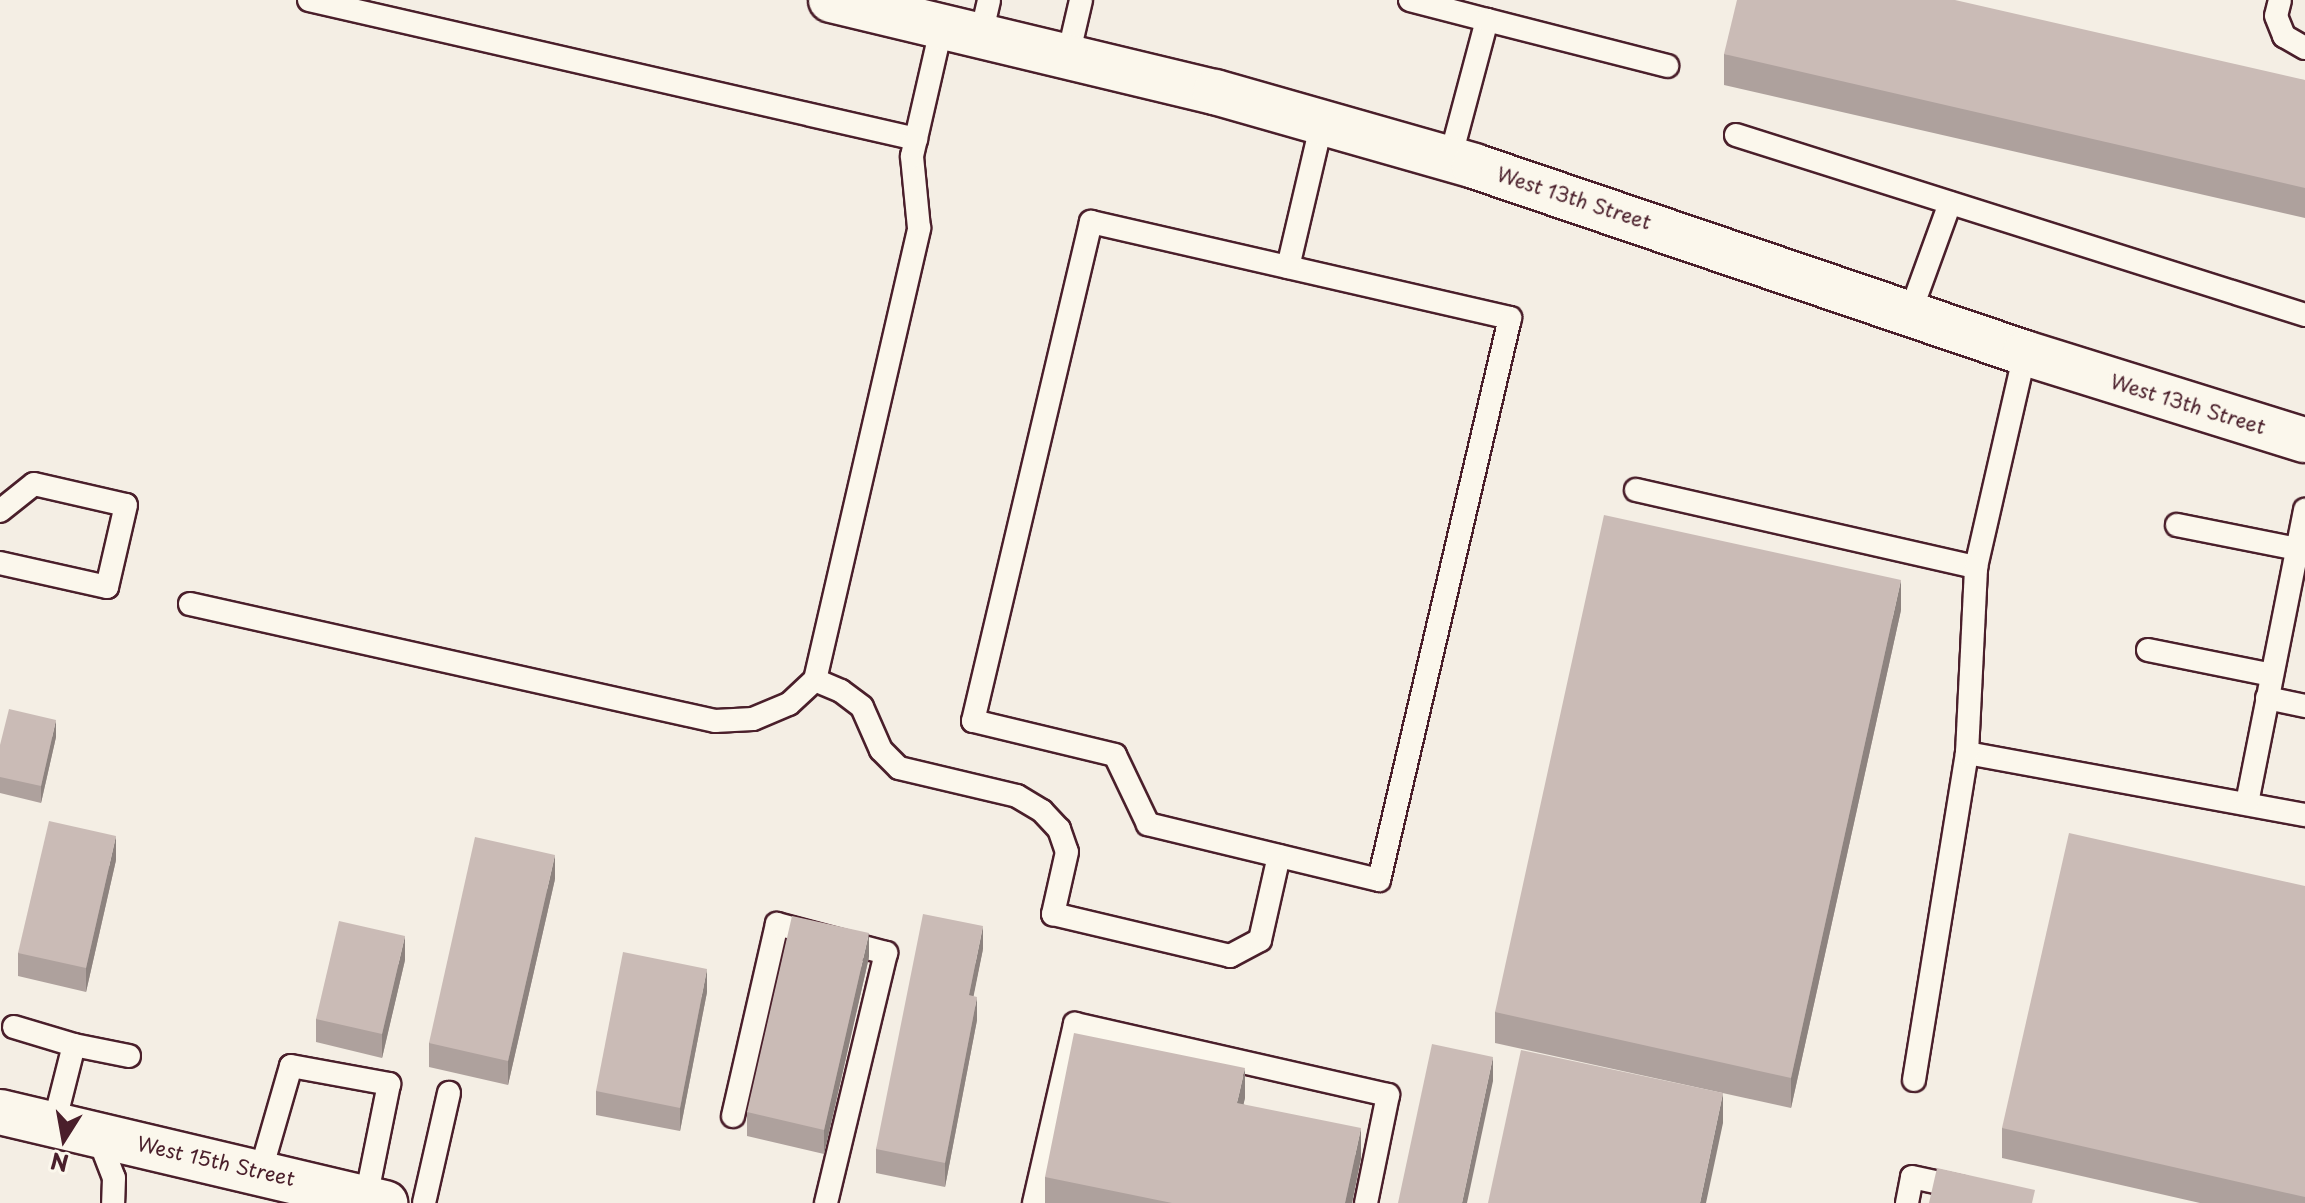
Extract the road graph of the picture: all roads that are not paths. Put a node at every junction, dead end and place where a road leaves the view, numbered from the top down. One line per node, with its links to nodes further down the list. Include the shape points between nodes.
1 (309, 0): 13 (lane)
2 (831, 0): 6 (street, West 13th Street)
3 (1081, 0): 9 (lane)
4 (1410, 0): 7 (lane)
5 (2280, 0): 8 (lane, via 2276,16 2284,36)
6 (971, 20): 9 (street, West 13th Street); 13 (lane)
7 (1487, 20): 10 (lane); 14 (lane)
8 (2305, 48)
9 (1068, 56): 11 (street, West 13th Street)
10 (1667, 66)
11 (1322, 122): 14 (street, West 13th Street); 16 (lane)
12 (1736, 135): 15 (lane)
13 (916, 139): 32 (lane, via 912,156 919,228)
14 (1450, 159): 17 (street, West 13th Street)
15 (1950, 203): 17 (lane); 18 (lane)
16 (1288, 267): 38 (lane, via 1510,318 1379,880); 38 (lane, via 1091,222 973,721 1115,755 1148,824)
17 (1910, 313): 19 (street, West 13th Street)
18 (2305, 315)
19 (2025, 353): 20 (street, West 13th Street); 27 (lane)
20 (2305, 440)
21 (1636, 490): 27 (lane)
22 (2305, 510): 25 (lane)
23 (0, 511): 26 (lane, via 34,484 126,505 107,587)
24 (2177, 525): 25 (lane)
25 (2297, 549): 28 (lane)
26 (0, 563)
27 (1976, 567): 35 (lane)
28 (2297, 594): 31 (lane)
29 (190, 604): 32 (lane, via 715,721 753,719 789,704)
30 (2148, 650): 31 (lane)
31 (2272, 675): 33 (lane)
32 (815, 680): 38 (lane, via 862,707 881,750 899,768 1017,796 1042,811 1059,829 1067,852 1053,914 1230,956 1260,940)
33 (2267, 698): 34 (lane); 36 (lane)
34 (2305, 706)
35 (1967, 753): 36 (lane); 42 (lane)
36 (2247, 803): 37 (lane)
37 (2305, 815)
38 (1279, 856)
39 (14, 1027): 40 (lane)
40 (74, 1045): 41 (lane); 46 (lane)
41 (129, 1056)
42 (1914, 1080)
43 (449, 1093): 52 (lane)
44 (0, 1112): 46 (street, West 15th Street)
45 (733, 1116): 53 (lane, via 777,924 886,953)
46 (54, 1124): 47 (street, West 15th Street)
47 (97, 1134): 48 (street, West 15th Street); 51 (lane, via 114,1178)
48 (261, 1170): 50 (street, West 15th Street); 50 (lane, via 291,1066 389,1084)
49 (1986, 1193): 56 (lane, via 1912,1177)
50 (376, 1200)
51 (113, 1203)
52 (424, 1203)
53 (826, 1203)
54 (1034, 1203): 55 (lane, via 1075,1024 1388,1095)
55 (1366, 1203)
56 (1907, 1203)

